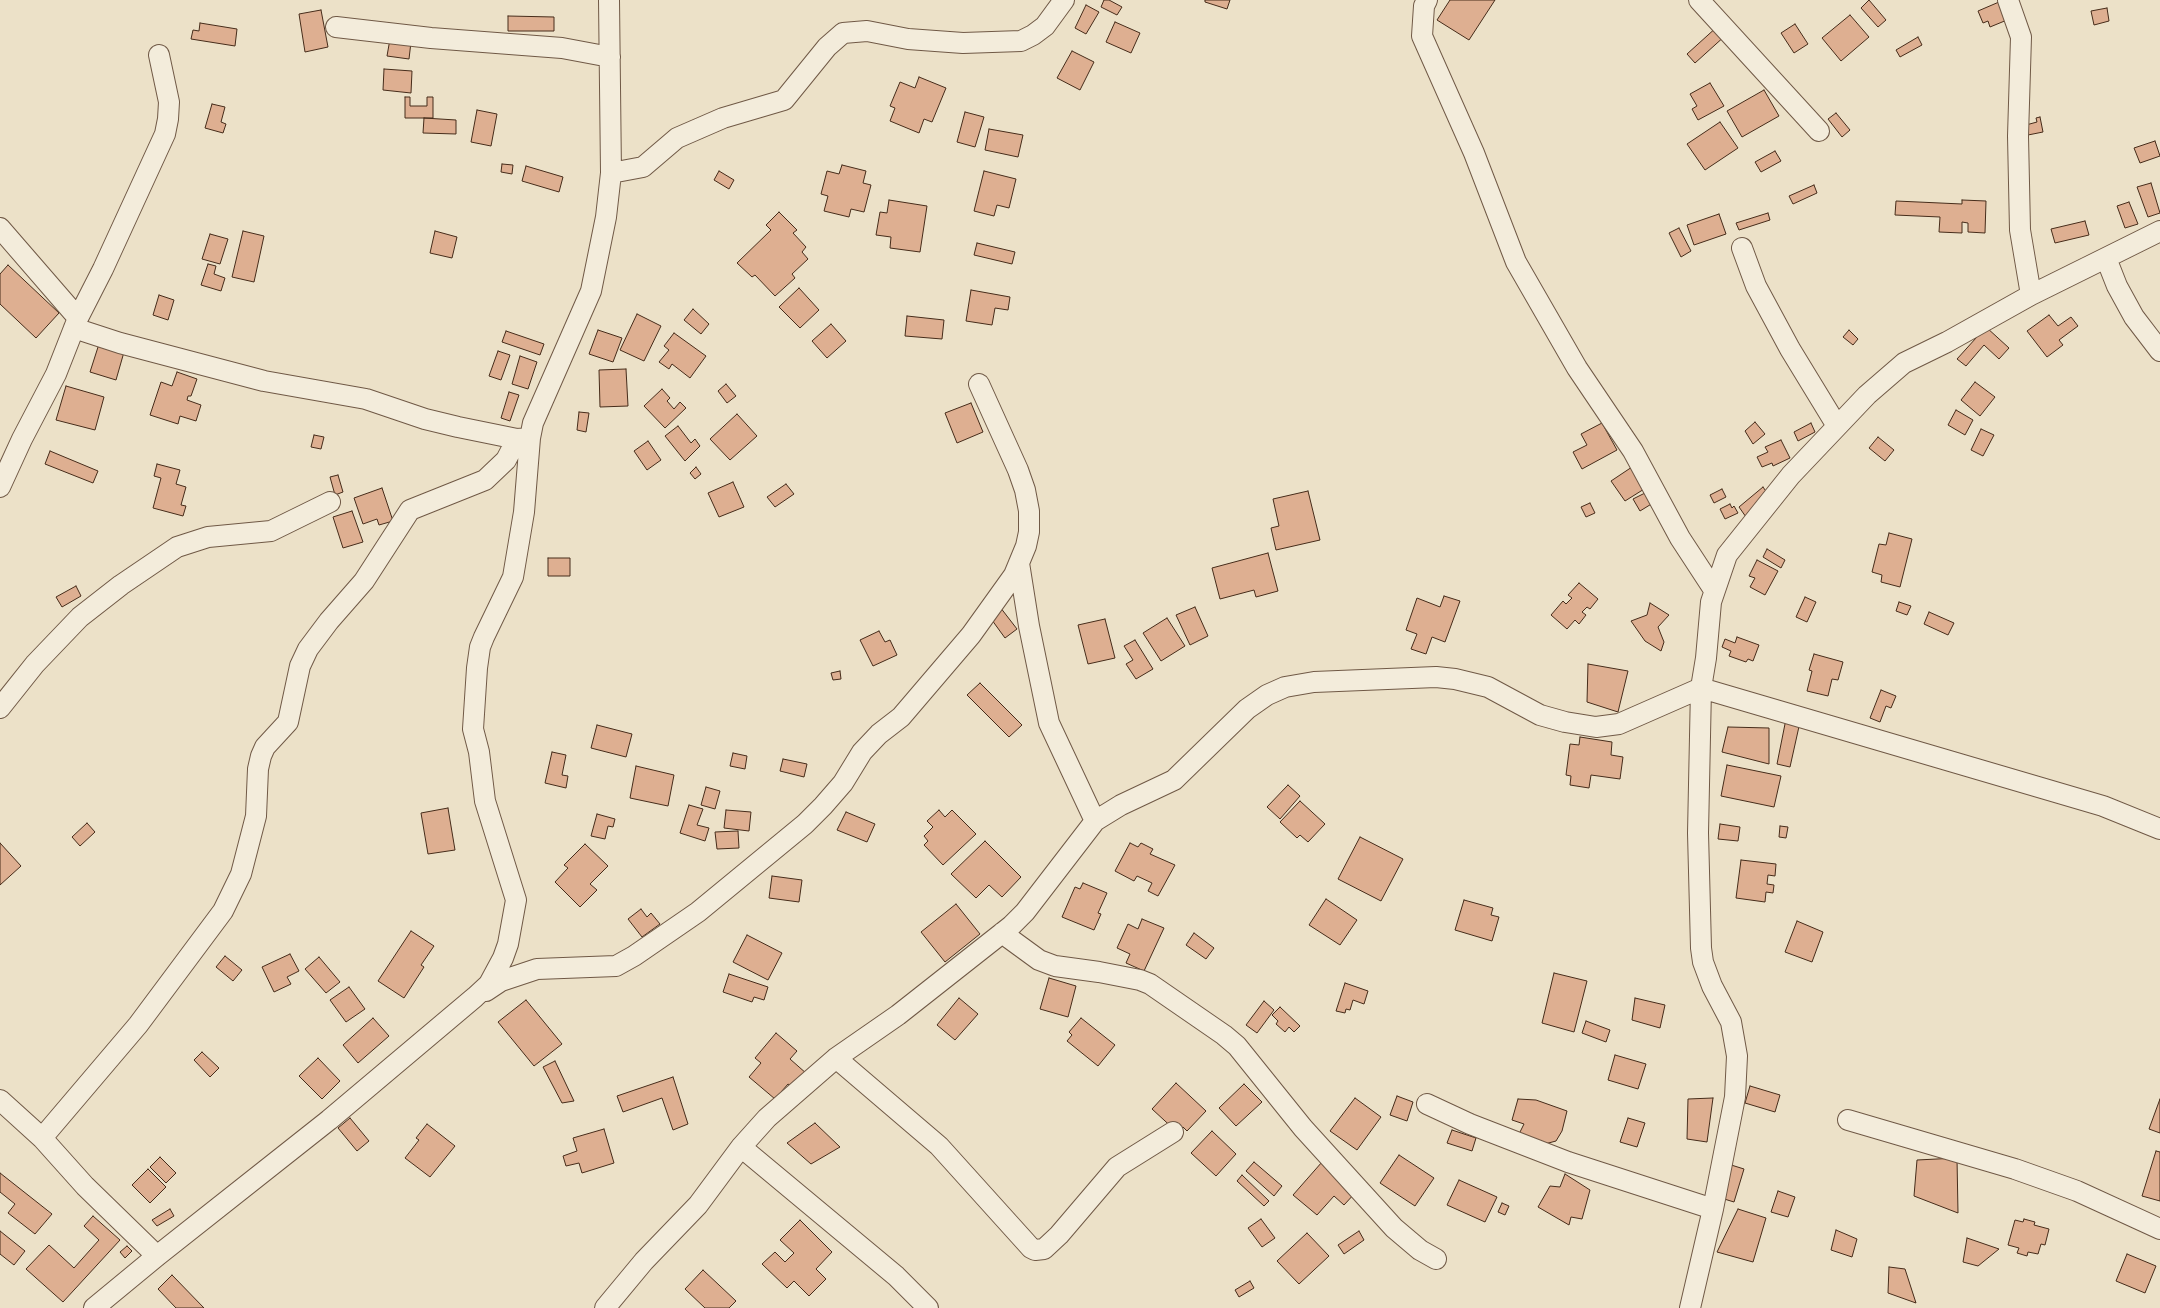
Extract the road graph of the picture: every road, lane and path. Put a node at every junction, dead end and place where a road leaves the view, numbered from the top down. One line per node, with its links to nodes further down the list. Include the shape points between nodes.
1 (609, 0): 8 (street)
2 (1064, 0): 10 (street, via 1045,26 1021,41 962,43 908,40 867,30 843,33 826,47 784,100 723,118 676,138 643,167)
3 (1427, 0): 24 (street, via 1422,36 1474,153 1516,262 1577,368 1633,451 1680,538)
4 (1699, 0): 9 (street)
5 (2008, 0): 15 (street, via 2021,37 2020,230)
6 (336, 27): 8 (street, via 562,48)
7 (159, 55): 16 (street, via 169,102 165,134)
8 (610, 57): 10 (street)
9 (1819, 131)
10 (611, 173): 20 (street, via 591,291)
11 (0, 228): 16 (street)
12 (2160, 231): 14 (street)
13 (1742, 248): 19 (street, via 1756,286 1790,349)
14 (2106, 258): 15 (street); 17 (street, via 2134,317)
15 (2031, 295): 19 (street, via 1904,363)
16 (76, 323): 20 (street, via 162,355 264,381 366,399 425,419); 21 (street, via 56,374)
17 (2160, 351)
18 (979, 384): 23 (street, via 1025,490 1029,532)
19 (1838, 426): 24 (street, via 1791,475 1727,555)
20 (524, 439): 30 (street, via 524,512 513,577 480,647 473,729 485,801 514,890 515,909 503,958 489,984); 36 (street, via 485,480 410,510 364,581 308,649 300,666 288,722 261,756 256,816 235,890 157,1001)
21 (0, 488)
22 (330, 502): 26 (street, via 271,530 208,537 177,548 80,617 35,664)
23 (1019, 563): 27 (street, via 1049,723); 30 (street, via 971,635 901,717 878,734 823,806 698,912 616,966 537,968 501,981)
24 (1714, 590): 25 (street)
25 (1701, 688): 27 (street, via 1619,724 1596,727 1540,716 1488,687 1455,679 1314,682 1285,687 1246,709 1174,780); 28 (street, via 2103,806); 38 (street, via 1698,833 1701,948 1712,986 1731,1022 1737,1056 1735,1096)
26 (0, 708)
27 (1095, 821): 29 (street, via 1025,912)
28 (2160, 829)
29 (1002, 933): 31 (street, via 898,1015); 41 (street, via 1039,960 1055,966 1150,984 1224,1035 1261,1073 1284,1106 1394,1228)
30 (476, 997): 40 (street)
31 (836, 1058): 35 (street, via 938,1146 1035,1250 1044,1249 1059,1235 1117,1168); 37 (street, via 767,1118)
32 (0, 1100): 36 (street)
33 (1427, 1104): 38 (street, via 1568,1162)
34 (1848, 1120): 39 (street, via 2024,1172 2077,1191)
35 (1173, 1132)
36 (42, 1138): 40 (street)
37 (741, 1146): 43 (street, via 698,1205 644,1261); 44 (street, via 896,1276)
38 (1713, 1209): 45 (street)
39 (2160, 1229)
40 (157, 1256): 42 (street)
41 (1436, 1260)
42 (94, 1308)
43 (605, 1308)
44 (928, 1308)
45 (1690, 1308)

